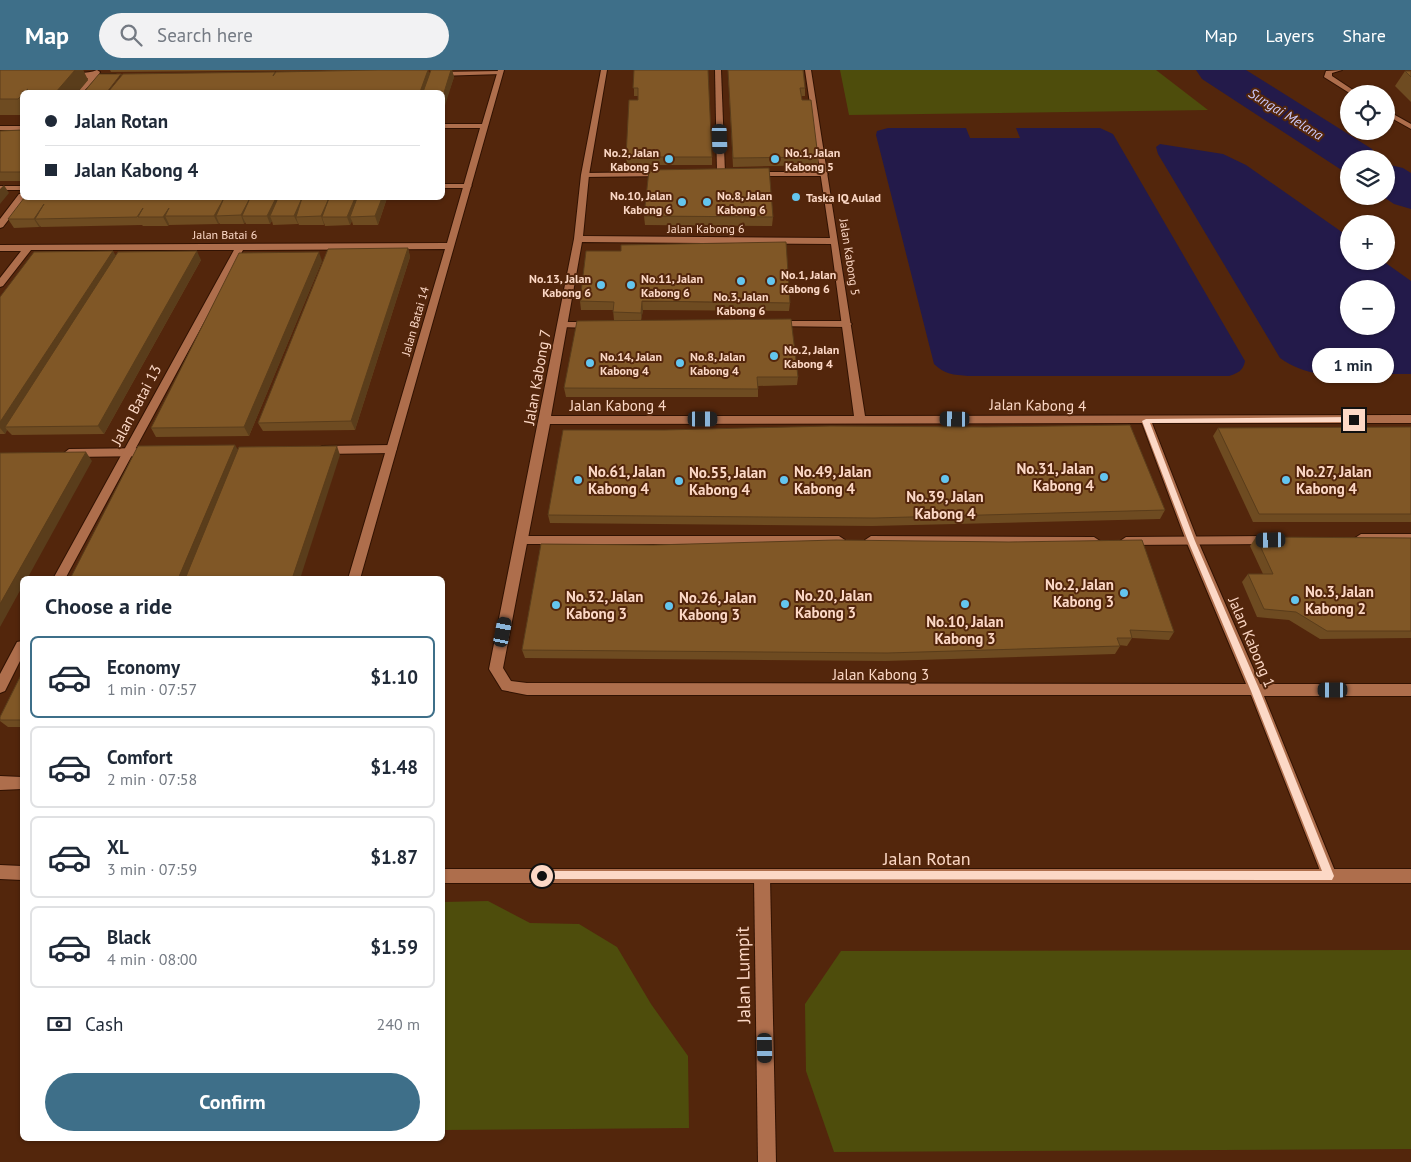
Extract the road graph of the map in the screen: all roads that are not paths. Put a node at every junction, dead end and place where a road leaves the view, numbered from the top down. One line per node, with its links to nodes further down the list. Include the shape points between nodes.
1 (604, 70): 24 (street, Jalan Kabong 7)
2 (718, 70): 18 (street)
3 (808, 70): 23 (street, Jalan Kabong 5)
4 (1339, 70): 10 (street, via 1328,72 1328,77)
5 (500, 72): 7 (street); 14 (street, Jalan Batai 14)
6 (96, 73): 8 (street); 9 (street); 11 (street)
7 (430, 74)
8 (66, 76)
9 (124, 76)
10 (1341, 85)
11 (82, 90)
12 (1395, 118): 17 (street)
13 (445, 126): 14 (street)
14 (484, 126): 26 (street, Jalan Batai 14)
15 (0, 128): 16 (street)
16 (20, 128)
17 (1411, 128)
18 (721, 173): 20 (street); 21 (street)
19 (672, 174): 24 (street)
20 (711, 174)
21 (730, 174)
22 (749, 174): 23 (street)
23 (824, 174): 32 (street, Jalan Kabong 5)
24 (585, 175): 31 (street, Jalan Kabong 7)
25 (445, 186): 26 (street)
26 (468, 186): 33 (street, Jalan Batai 14)
27 (0, 188): 28 (street)
28 (20, 188)
29 (20, 199): 30 (street)
30 (0, 225)
31 (578, 239): 32 (street, Jalan Kabong 6); 40 (street, Jalan Kabong 7)
32 (835, 241): 39 (street, Jalan Kabong 5)
33 (450, 246): 34 (street, Jalan Batai 6); 46 (street, Jalan Batai 14)
34 (240, 247): 36 (street, Jalan Batai 6); 49 (street, Jalan Batai 13)
35 (0, 248): 36 (street, Jalan Batai 6)
36 (28, 248): 37 (street)
37 (0, 284)
38 (762, 324): 39 (street)
39 (847, 324): 42 (street, Jalan Kabong 5)
40 (562, 325): 41 (street); 44 (street, Jalan Kabong 7)
41 (602, 325)
42 (860, 418): 44 (street, Jalan Kabong 4); 45 (street, Jalan Kabong 4)
43 (1411, 419): 45 (street, Jalan Kabong 4)
44 (545, 420): 53 (street, Jalan Kabong 7)
45 (1146, 421): 55 (street, Jalan Kabong 1)
46 (392, 449): 47 (street); 57 (street, Jalan Batai 14)
47 (312, 450)
48 (167, 451): 49 (street)
49 (129, 452): 50 (street); 56 (street, Jalan Batai 13)
50 (60, 453)
51 (1351, 538): 52 (street)
52 (1411, 538)
53 (521, 540): 55 (street); 59 (street, Jalan Kabong 7, via 496,669)
54 (1281, 540): 55 (street)
55 (1192, 541): 62 (street, Jalan Kabong 1)
56 (62, 576)
57 (355, 576)
58 (20, 650): 60 (street)
59 (508, 686): 62 (street, Jalan Kabong 3, via 527,689)
60 (0, 687)
61 (1411, 690): 62 (street, Jalan Kabong 3)
62 (1256, 691): 68 (street, Jalan Kabong 1)
63 (0, 783): 64 (street)
64 (20, 783)
65 (0, 872): 66 (street)
66 (20, 873)
67 (445, 876): 70 (street, Jalan Rotan)
68 (1329, 876): 69 (street, Jalan Rotan); 70 (street, Jalan Rotan)
69 (1411, 876)
70 (762, 877): 71 (street, Jalan Lumpit)
71 (767, 1162)

